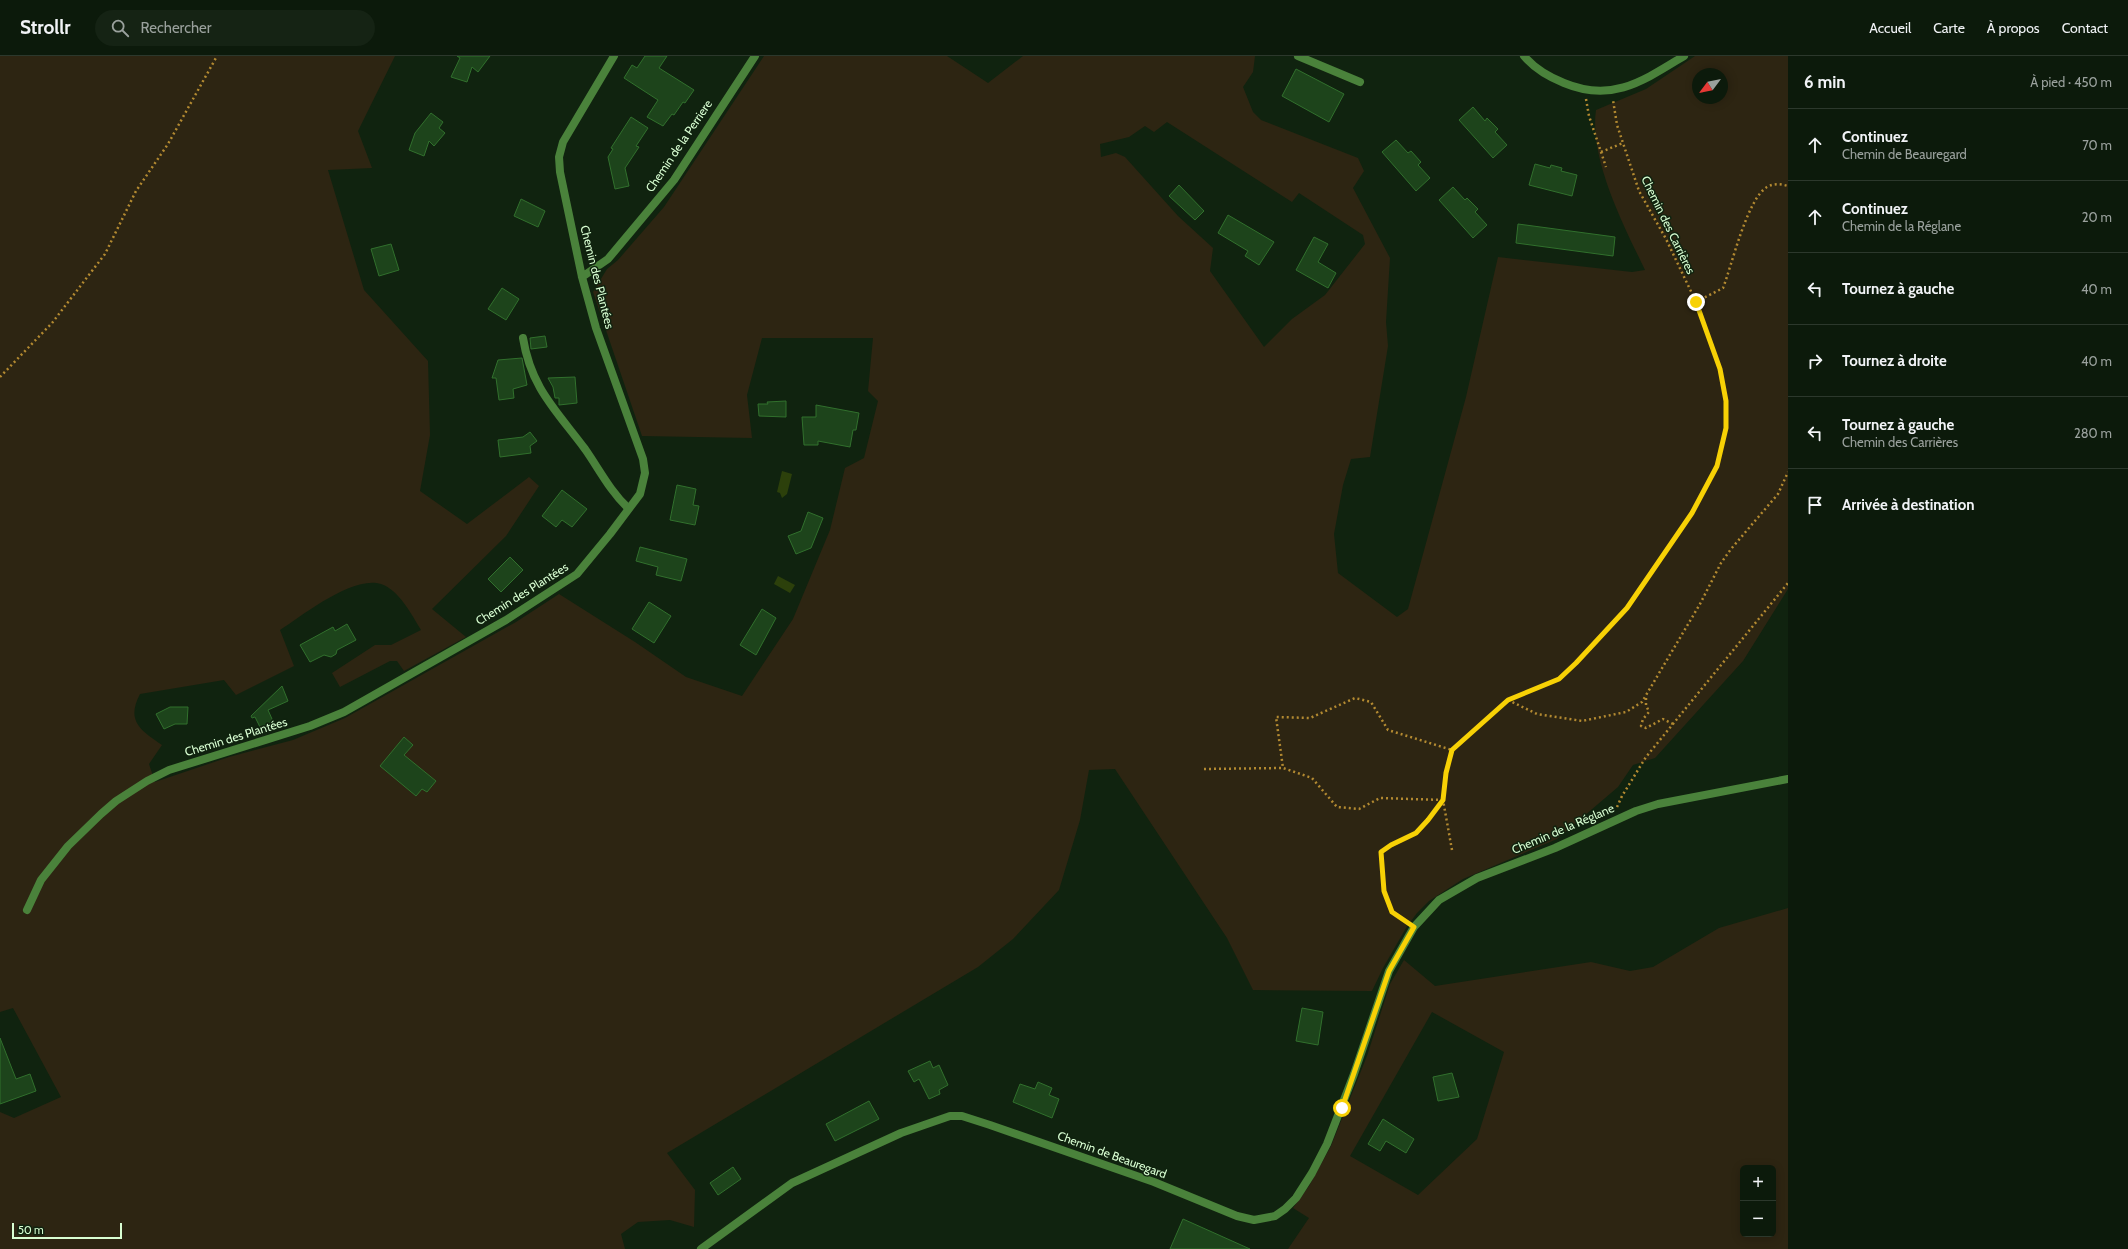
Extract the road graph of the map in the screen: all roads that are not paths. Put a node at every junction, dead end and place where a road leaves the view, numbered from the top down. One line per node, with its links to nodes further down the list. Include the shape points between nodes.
1 (614, 56): 7 (street, Chemin des Plantées, via 563,142 559,157)
2 (755, 56): 7 (street, Chemin de la Perriere, via 674,180 608,259)
3 (1298, 56): 6 (street)
4 (1524, 56): 5 (street, via 1544,74 1585,90 1612,91 1637,83)
5 (1684, 56)
6 (1360, 82)
7 (582, 277): 9 (street, Chemin des Plantées, via 596,328 643,459 644,483 640,494)
8 (522, 338): 9 (street, via 526,358 540,392)
9 (628, 508): 11 (street, Chemin des Plantées, via 577,574 506,620 362,702 310,726 168,770 116,801 84,829 53,865 35,890)
10 (1788, 779): 12 (street, Chemin de la Réglane, via 1658,804 1611,821 1555,848 1477,878 1439,900 1414,927)
11 (27, 910)
12 (1389, 971): 13 (street, Chemin de Beauregard, via 1327,1144 1296,1198 1275,1216 1254,1220 1237,1216 1154,1182 990,1125 962,1116 950,1116 901,1133 792,1183)
13 (701, 1249)

